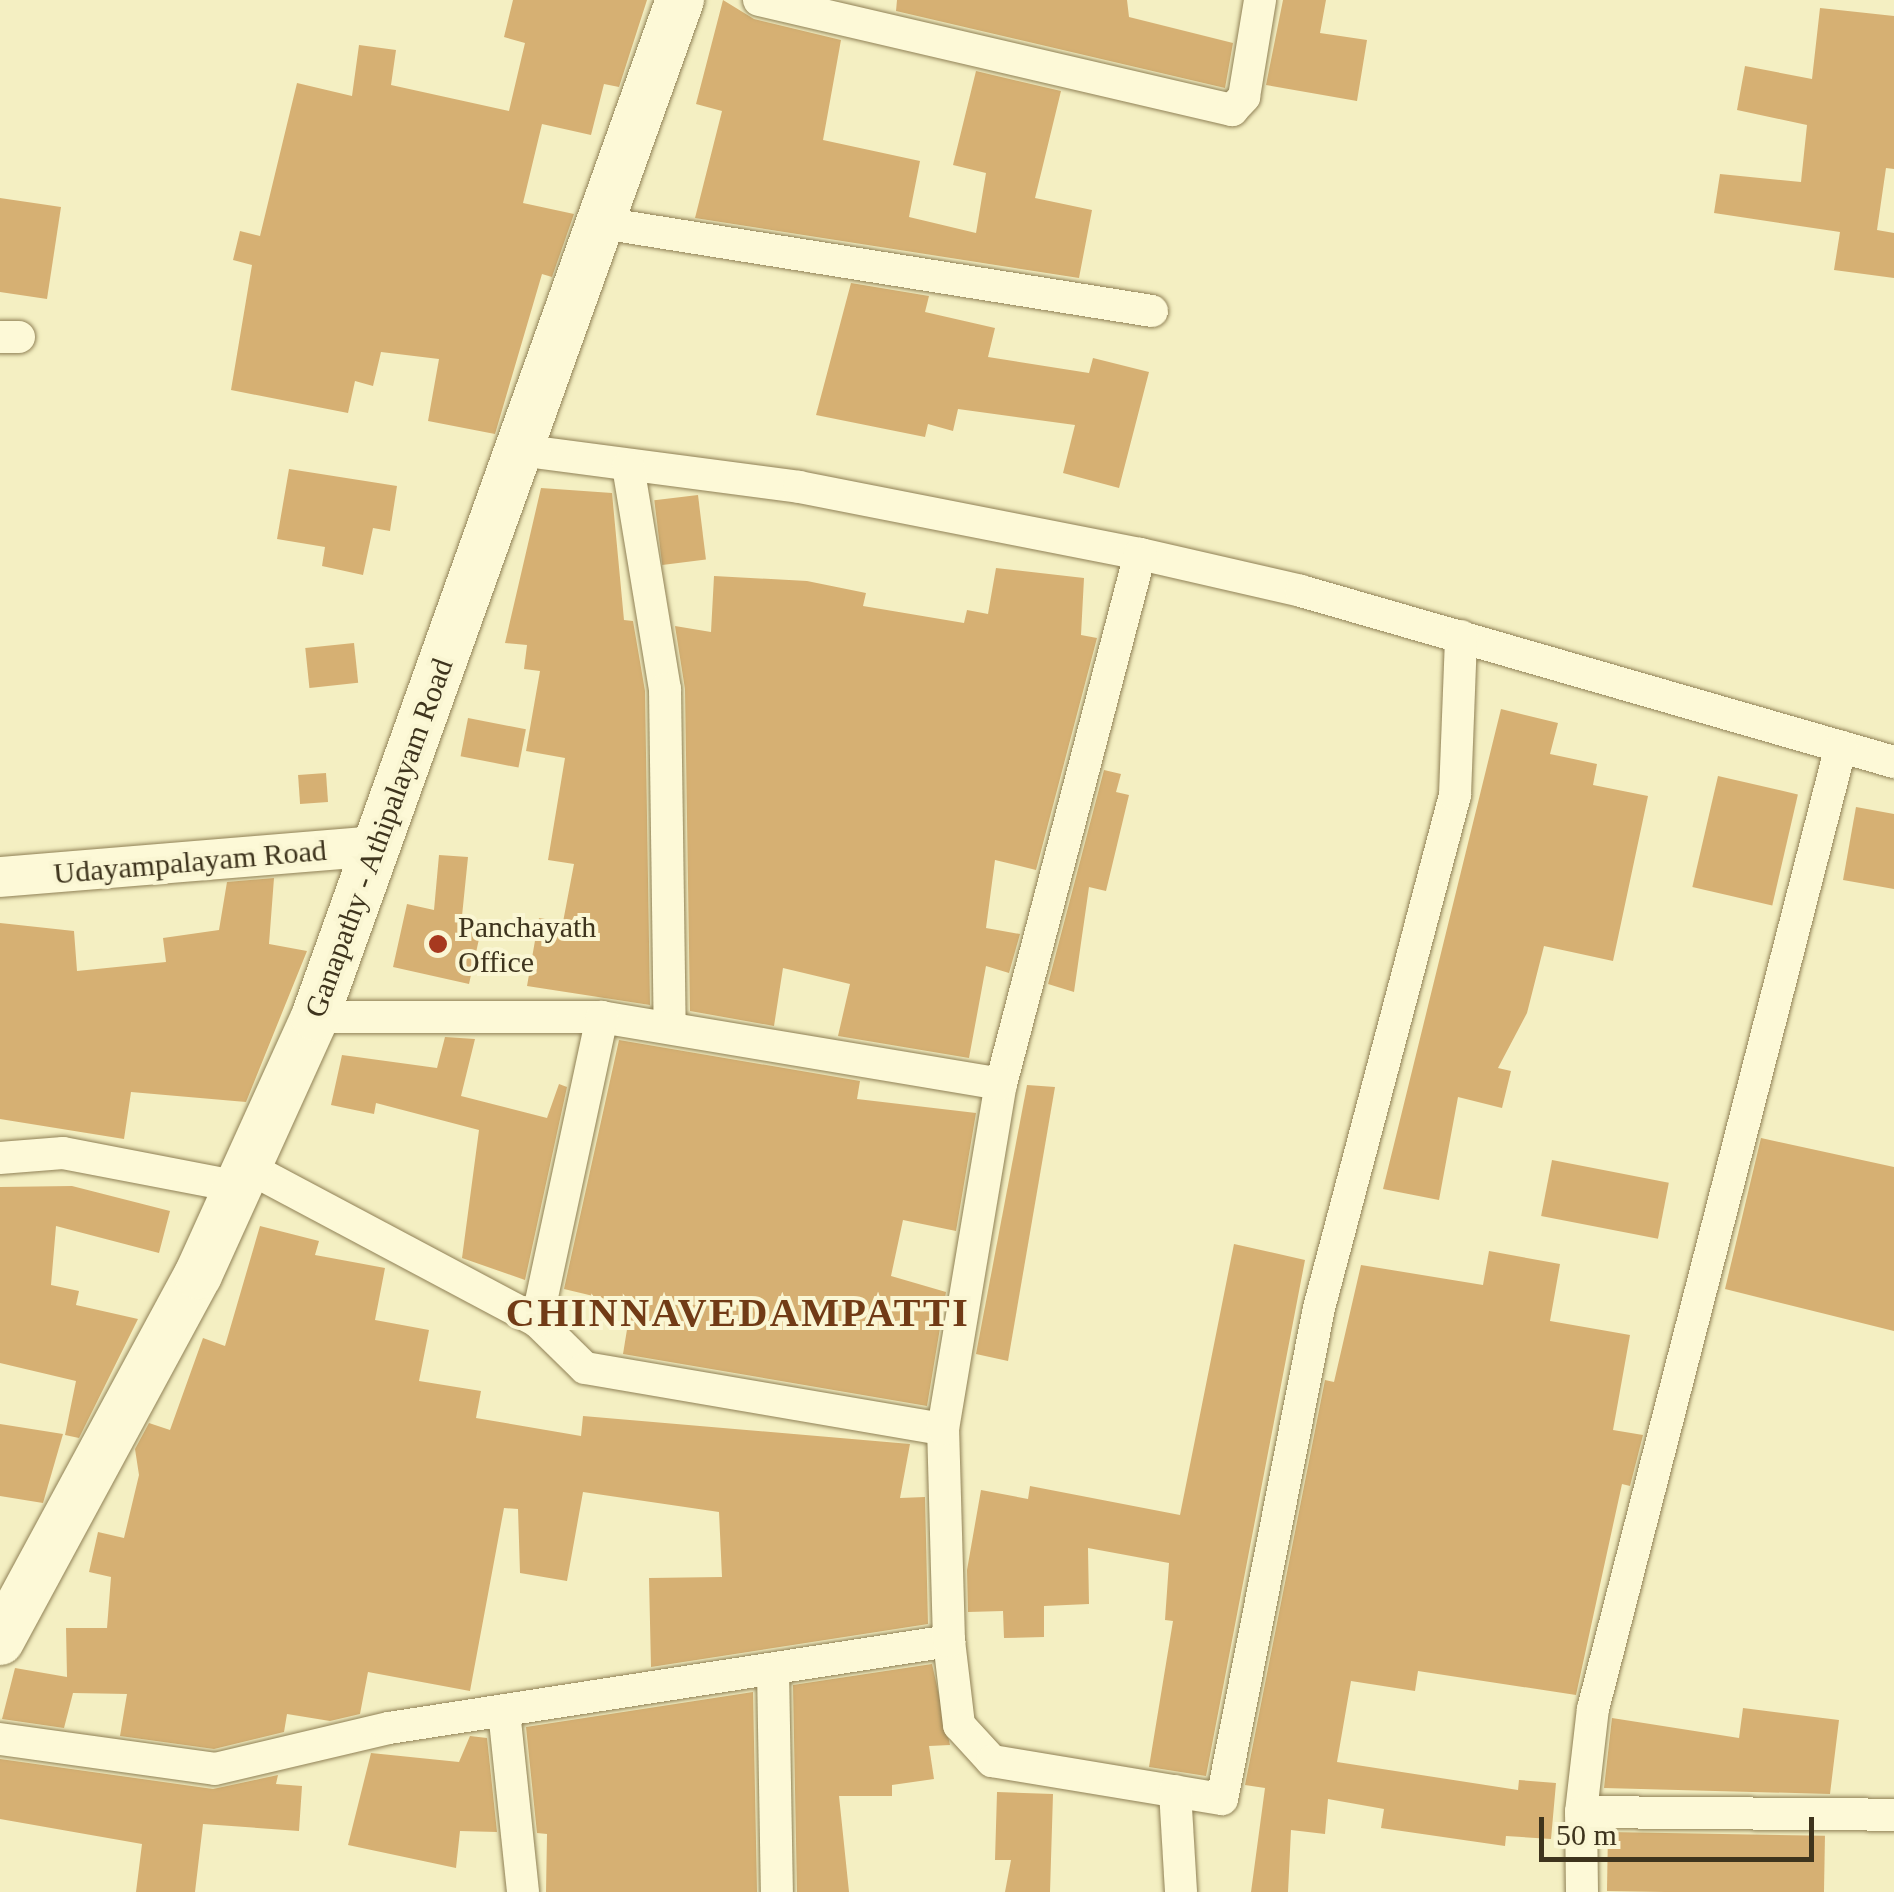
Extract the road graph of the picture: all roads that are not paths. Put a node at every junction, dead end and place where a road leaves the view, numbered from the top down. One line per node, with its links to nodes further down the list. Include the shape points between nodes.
1 (680, 0): 4 (main road, Ganapathy - Athipalayam Road)
2 (760, 0): 3 (street, via 1232,110 1244,96)
3 (1260, 0)
4 (602, 223): 5 (street); 6 (main road, Ganapathy - Athipalayam Road)
5 (1152, 311)
6 (519, 450): 7 (street); 12 (main road, Ganapathy - Athipalayam Road)
7 (628, 466): 8 (street, via 799,487); 16 (street, via 665,689)
8 (1140, 554): 9 (street); 17 (street)
9 (1462, 636): 10 (street); 27 (street, via 1455,795 1319,1308 1222,1798)
10 (1841, 746): 11 (street); 28 (street, via 1593,1709)
11 (1894, 762)
12 (379, 846): 13 (street, Udayampalayam Road); 15 (main road, Ganapathy - Athipalayam Road)
13 (0, 878)
14 (602, 1017): 15 (street); 16 (street); 20 (street)
15 (314, 1018): 19 (main road, Ganapathy - Athipalayam Road)
16 (670, 1027): 17 (street)
17 (1001, 1084): 21 (street)
18 (0, 1158): 19 (street, via 63,1153)
19 (239, 1176): 20 (street); 22 (main road, Ganapathy - Athipalayam Road, via 198,1275)
20 (537, 1321): 21 (street, via 585,1368)
21 (943, 1430): 23 (street)
22 (0, 1641)
23 (949, 1641): 24 (street); 27 (street, via 959,1725 992,1761)
24 (772, 1668): 25 (street); 31 (street)
25 (504, 1711): 26 (street, via 214,1769); 30 (street)
26 (0, 1739)
27 (1175, 1791): 32 (street)
28 (1581, 1812): 29 (street); 33 (street)
29 (1894, 1814)
30 (524, 1892)
31 (776, 1892)
32 (1181, 1892)
33 (1582, 1892)

